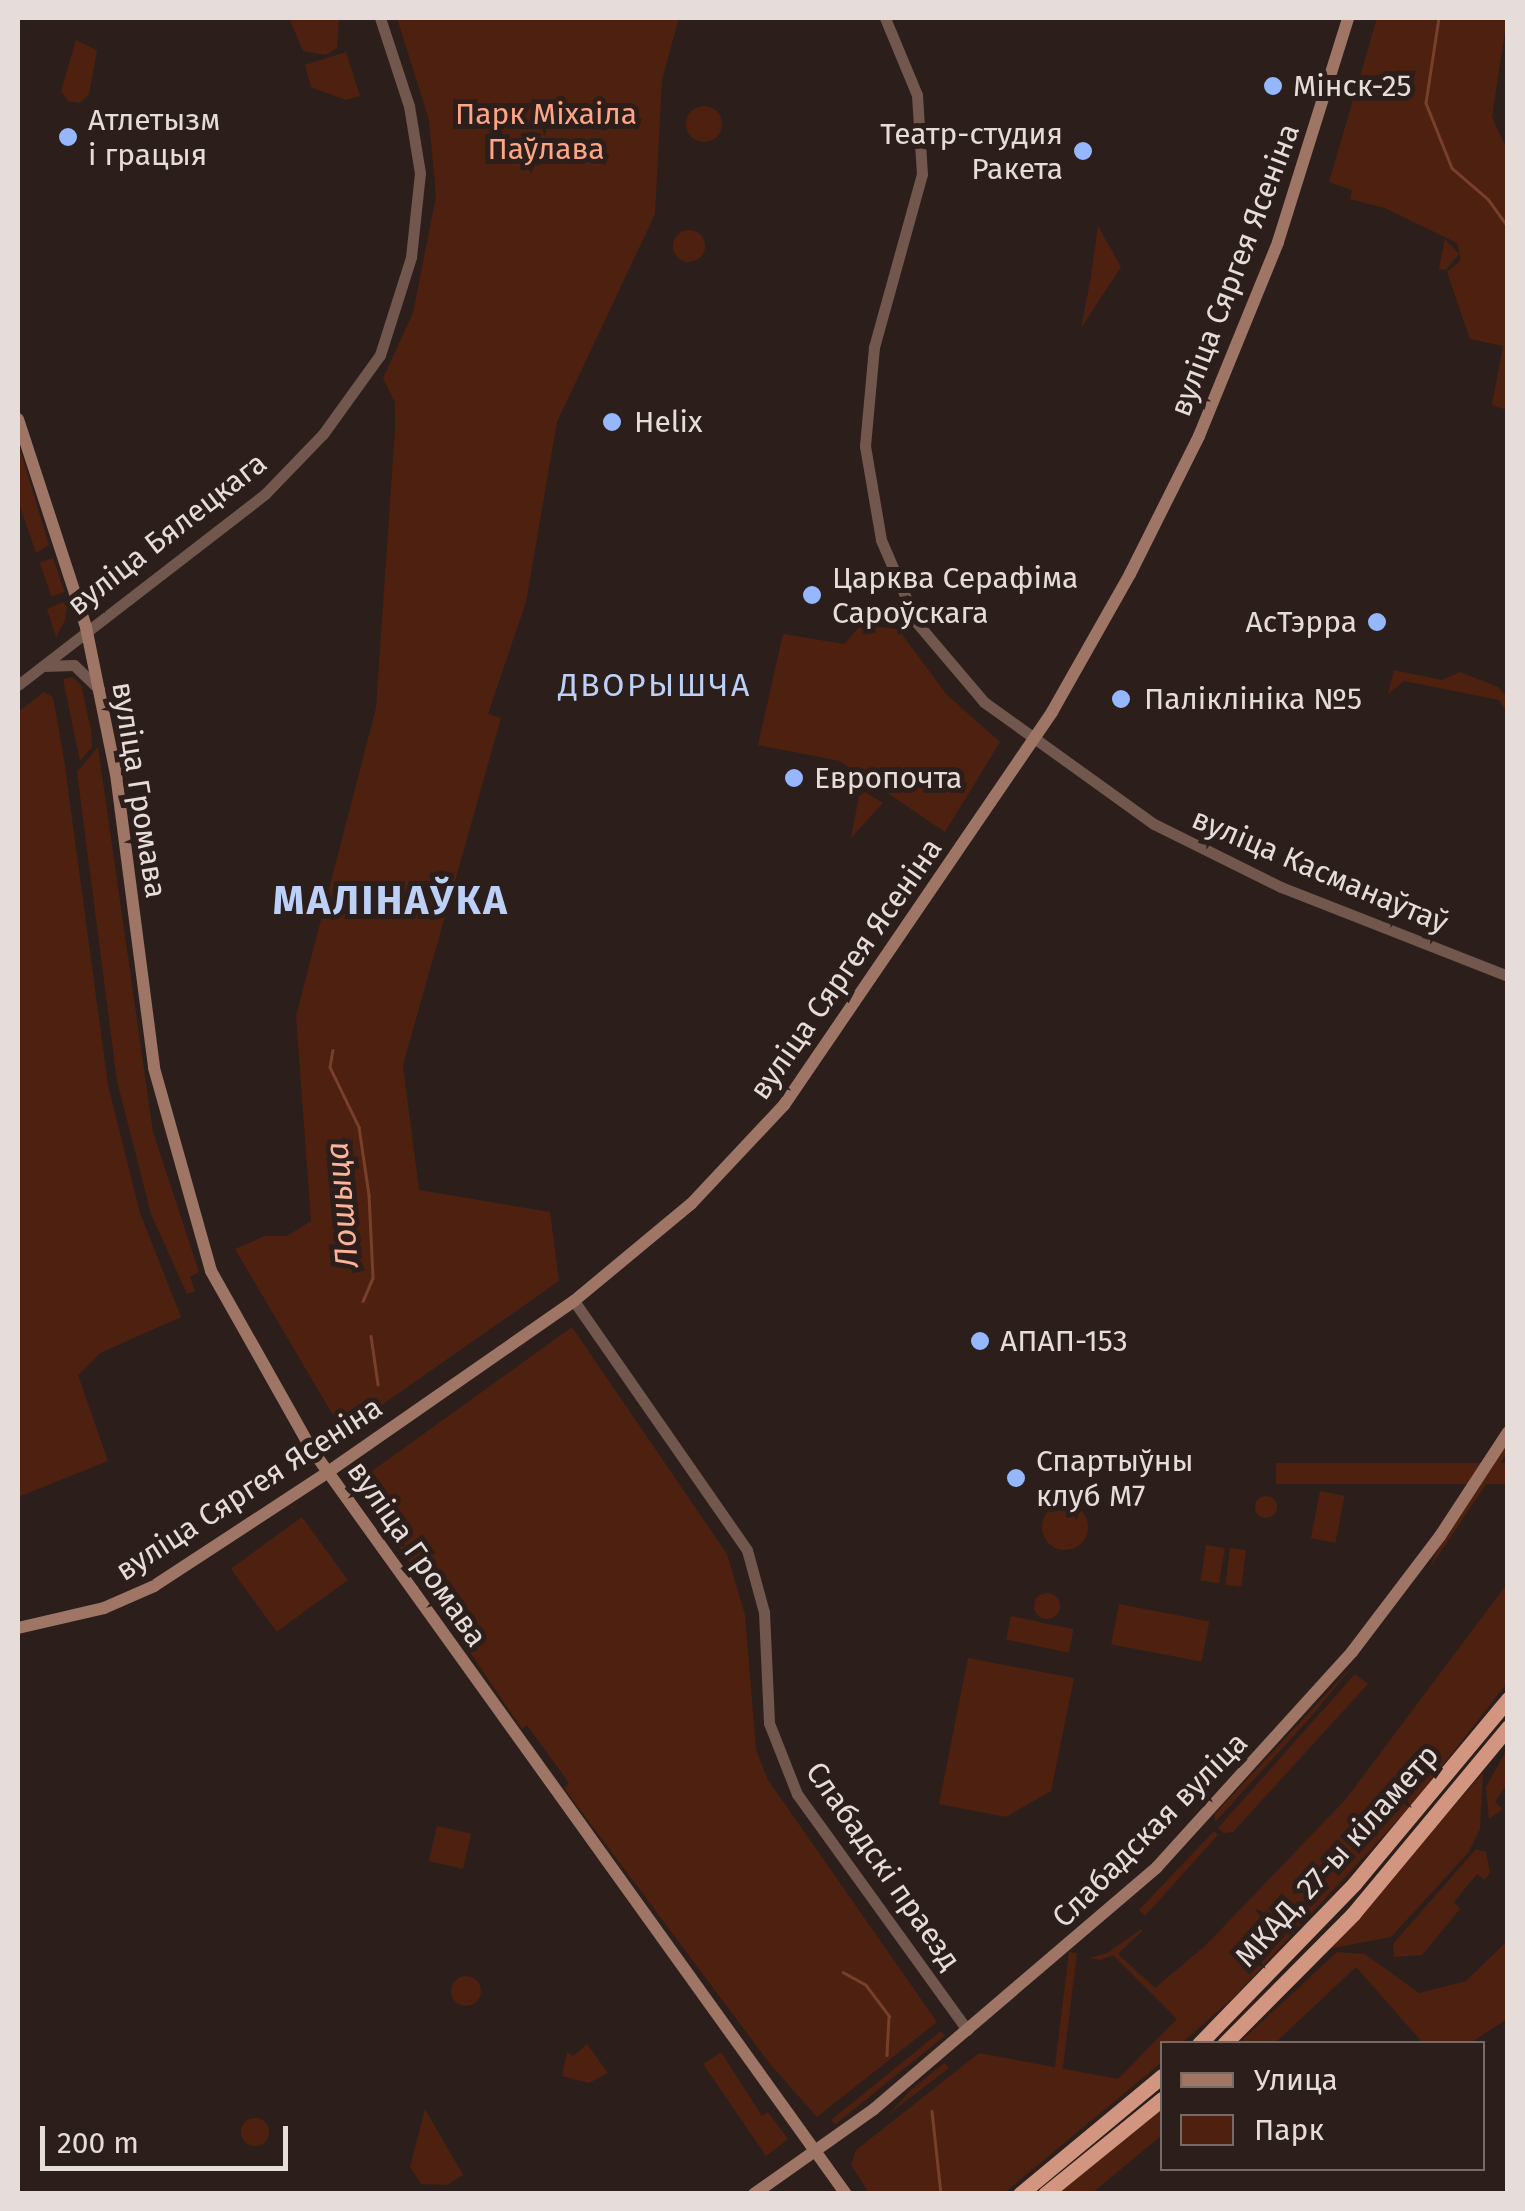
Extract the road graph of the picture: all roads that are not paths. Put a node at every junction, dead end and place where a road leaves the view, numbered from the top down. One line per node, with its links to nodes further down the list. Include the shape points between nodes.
1 (380, 18): 5 (street, вуліца Бялецкага, via 409,106 420,172 411,257 380,356 336,420 265,494)
2 (884, 18): 9 (street, вуліца Касманаўтаў, via 917,95 923,163 866,392 873,511 917,623 959,679)
3 (1348, 18): 9 (main road, вуліца Сяргея Ясеніна, via 1278,242 1198,436 1130,574)
4 (18, 419): 5 (main road, вуліца Громава)
5 (86, 627): 6 (street, вуліца Бялецкага); 8 (main road, вуліца Громава)
6 (39, 668): 7 (street, вуліца Бялецкага); 8 (street, via 74,665)
7 (18, 685)
8 (100, 691): 13 (main road, вуліца Громава, via 150,1049 182,1188 229,1310)
9 (1033, 741): 10 (street, вуліца Касманаўтаў, via 1154,824 1218,857); 11 (main road, вуліца Сяргея Ясеніна, via 784,1105 692,1204)
10 (1508, 976)
11 (574, 1300): 13 (main road, вуліца Сяргея Ясеніна); 17 (street, Слабадскі праезд, via 748,1550 764,1612 769,1722 797,1794)
12 (1508, 1432): 17 (main road, Слабадская вуліца, via 1395,1598 1231,1791 1144,1879)
13 (328, 1472): 14 (main road, вуліца Сяргея Ясеніна, via 154,1586 104,1608); 22 (main road, вуліца Громава)
14 (18, 1628)
15 (1508, 1700): 18 (highway, МКАД, 27-ы кіламетр, via 1332,1909)
16 (1508, 1727): 19 (highway, МКАД, 27-ы кіламетр, via 1366,1900)
17 (966, 2030): 22 (main road, Слабадская вуліца)
18 (1202, 2041)
19 (1227, 2041)
20 (1160, 2078): 25 (highway)
21 (1160, 2101): 26 (highway)
22 (816, 2151): 23 (main road, Слабадская вуліца); 24 (main road, вуліца Громава)
23 (754, 2194)
24 (846, 2194)
25 (1020, 2194)
26 (1045, 2194)

